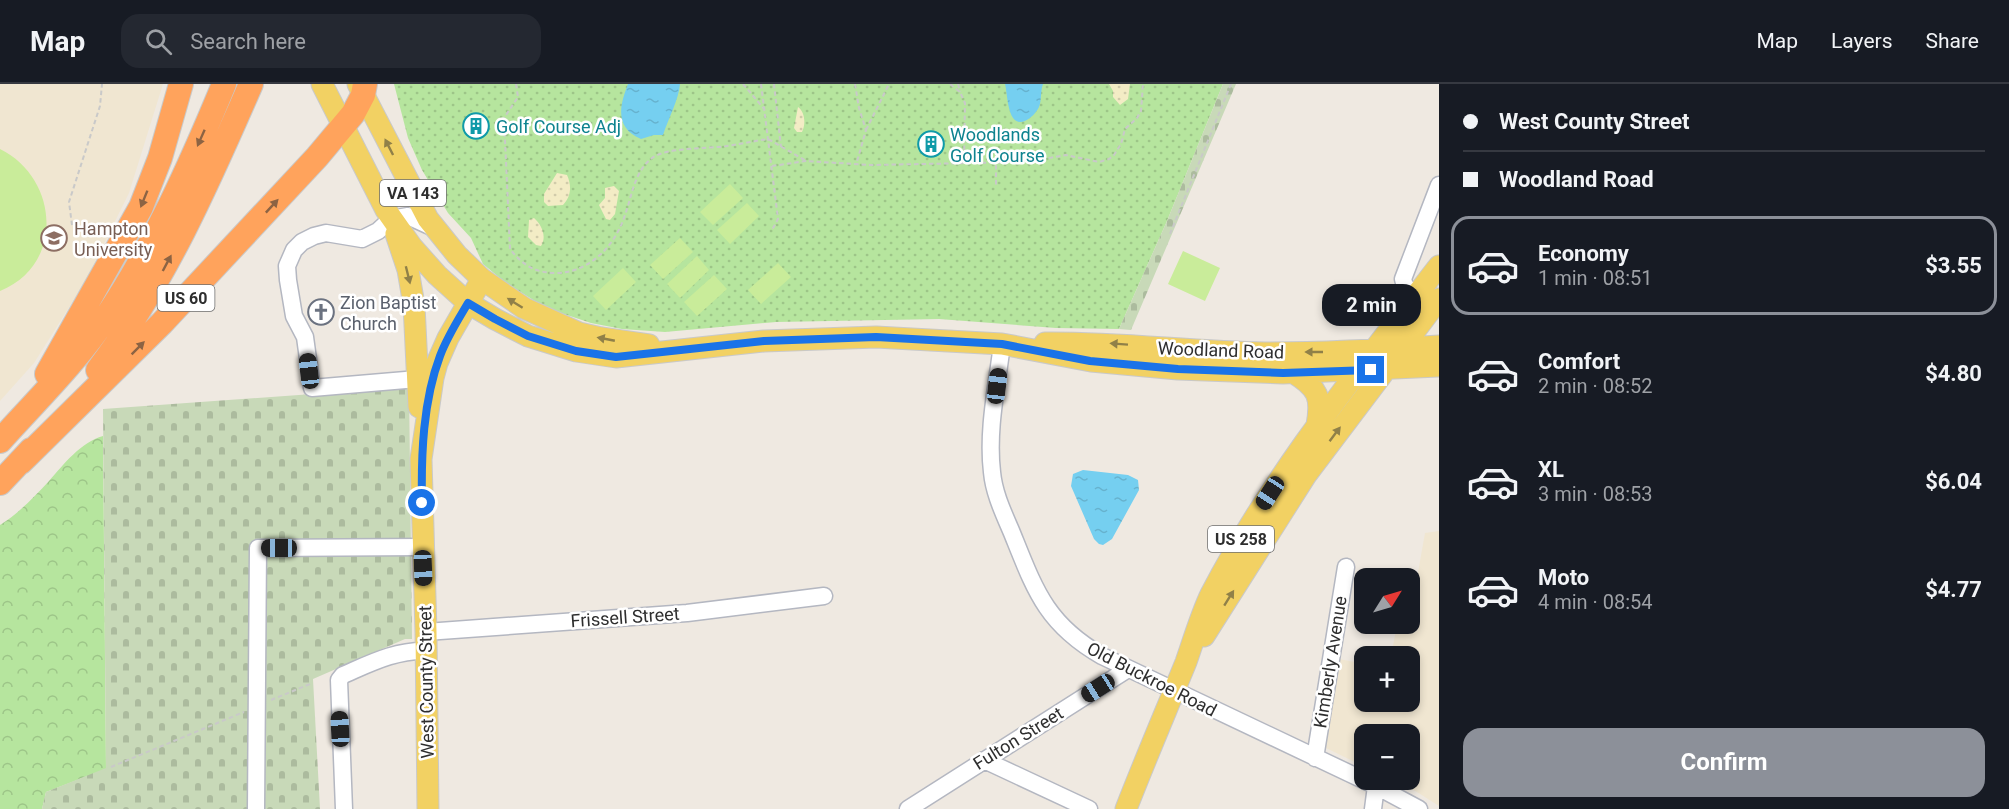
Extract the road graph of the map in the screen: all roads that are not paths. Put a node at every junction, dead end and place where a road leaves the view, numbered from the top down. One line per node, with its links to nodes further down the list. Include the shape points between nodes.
1 (181, 84): 25 (highway, one-way to 25, via 141,207 49,368)
2 (224, 84): 25 (highway, one-way to 25, via 178,189 130,278 106,317)
3 (251, 84): 28 (highway, one-way to 3, via 113,350 154,287)
4 (322, 84): 6 (main road, VA 143)
5 (362, 88): 6 (highway, US 60); 9 (main road, VA 143, one-way to 5)
6 (344, 128): 8 (main road, VA 143); 28 (highway, US 60, one-way to 6, via 162,323)
7 (1439, 185): 12 (street, via 1404,279 1405,286)
8 (392, 219): 9 (street, via 408,216); 14 (main road, Woodland Road, via 431,269); 24 (main road, VA 143, one-way to 24, via 408,270); 24 (street, via 362,239 326,233 302,242 287,266 291,303 305,337 312,388)
9 (434, 228): 11 (main road, VA 143)
10 (1439, 266): 12 (main road, US 258)
11 (482, 279): 14 (main road, VA 143); 17 (main road, Woodland Road, one-way to 11, via 579,333 524,308)
12 (1416, 295): 19 (main road, US 258)
13 (1439, 299): 18 (main road, US 258)
14 (468, 303): 17 (main road, Woodland Road, via 528,336 594,355 616,357); 24 (main road, VA 143)
15 (1002, 344): 17 (main road, Woodland Road, via 876,337 764,341); 19 (main road, Woodland Road, one-way to 15, via 1264,353 1095,343); 23 (main road, Woodland Road, via 1090,361 1188,370); 35 (street, Old Buckroe Road, via 991,442 993,481 999,501 1047,610 1083,644)
16 (1439, 346): 18 (main road, Woodland Road)
17 (685, 349)
18 (1400, 349): 19 (main road, Woodland Road); 21 (main road, US 258)
19 (1372, 350): 22 (main road, US 258)
20 (1439, 366): 21 (main road, Woodland Road)
21 (1385, 370): 22 (main road, Woodland Road); 34 (main road, US 258, one-way to 21, via 1306,475)
22 (1357, 371): 23 (main road, Woodland Road); 26 (main road, US 258)
23 (1294, 373): 26 (main road, via 1317,394)
24 (425, 378): 30 (main road, West County Street / VA 143, via 421,459)
25 (38, 399): 27 (highway)
26 (1317, 425): 34 (main road, US 258, via 1227,564)
27 (0, 441)
28 (21, 462): 29 (highway)
29 (0, 483)
30 (423, 547): 33 (main road, West County Street / VA 143); 42 (street, via 258,548)
31 (1346, 567): 37 (street, Kimberly Avenue)
32 (824, 596): 33 (street, Frissell Street)
33 (426, 641): 43 (street, Frissell Street, via 339,680); 44 (main road, West County Street / VA 143)
34 (1185, 664): 36 (main road, US 258)
35 (1128, 669): 36 (street, Old Buckroe Road); 38 (street, Fulton Street)
36 (1173, 691): 37 (street, Old Buckroe Road); 47 (main road, US 258)
37 (1315, 758): 39 (street, Old Buckroe Road)
38 (984, 760): 45 (street, Fulton Street); 46 (street)
39 (1354, 776)
40 (1375, 790): 48 (street)
41 (1383, 790): 49 (street, Old Buckroe Road)
42 (256, 809)
43 (344, 809)
44 (428, 809)
45 (908, 809)
46 (1089, 809)
47 (1126, 809)
48 (1373, 809)
49 (1419, 809)

